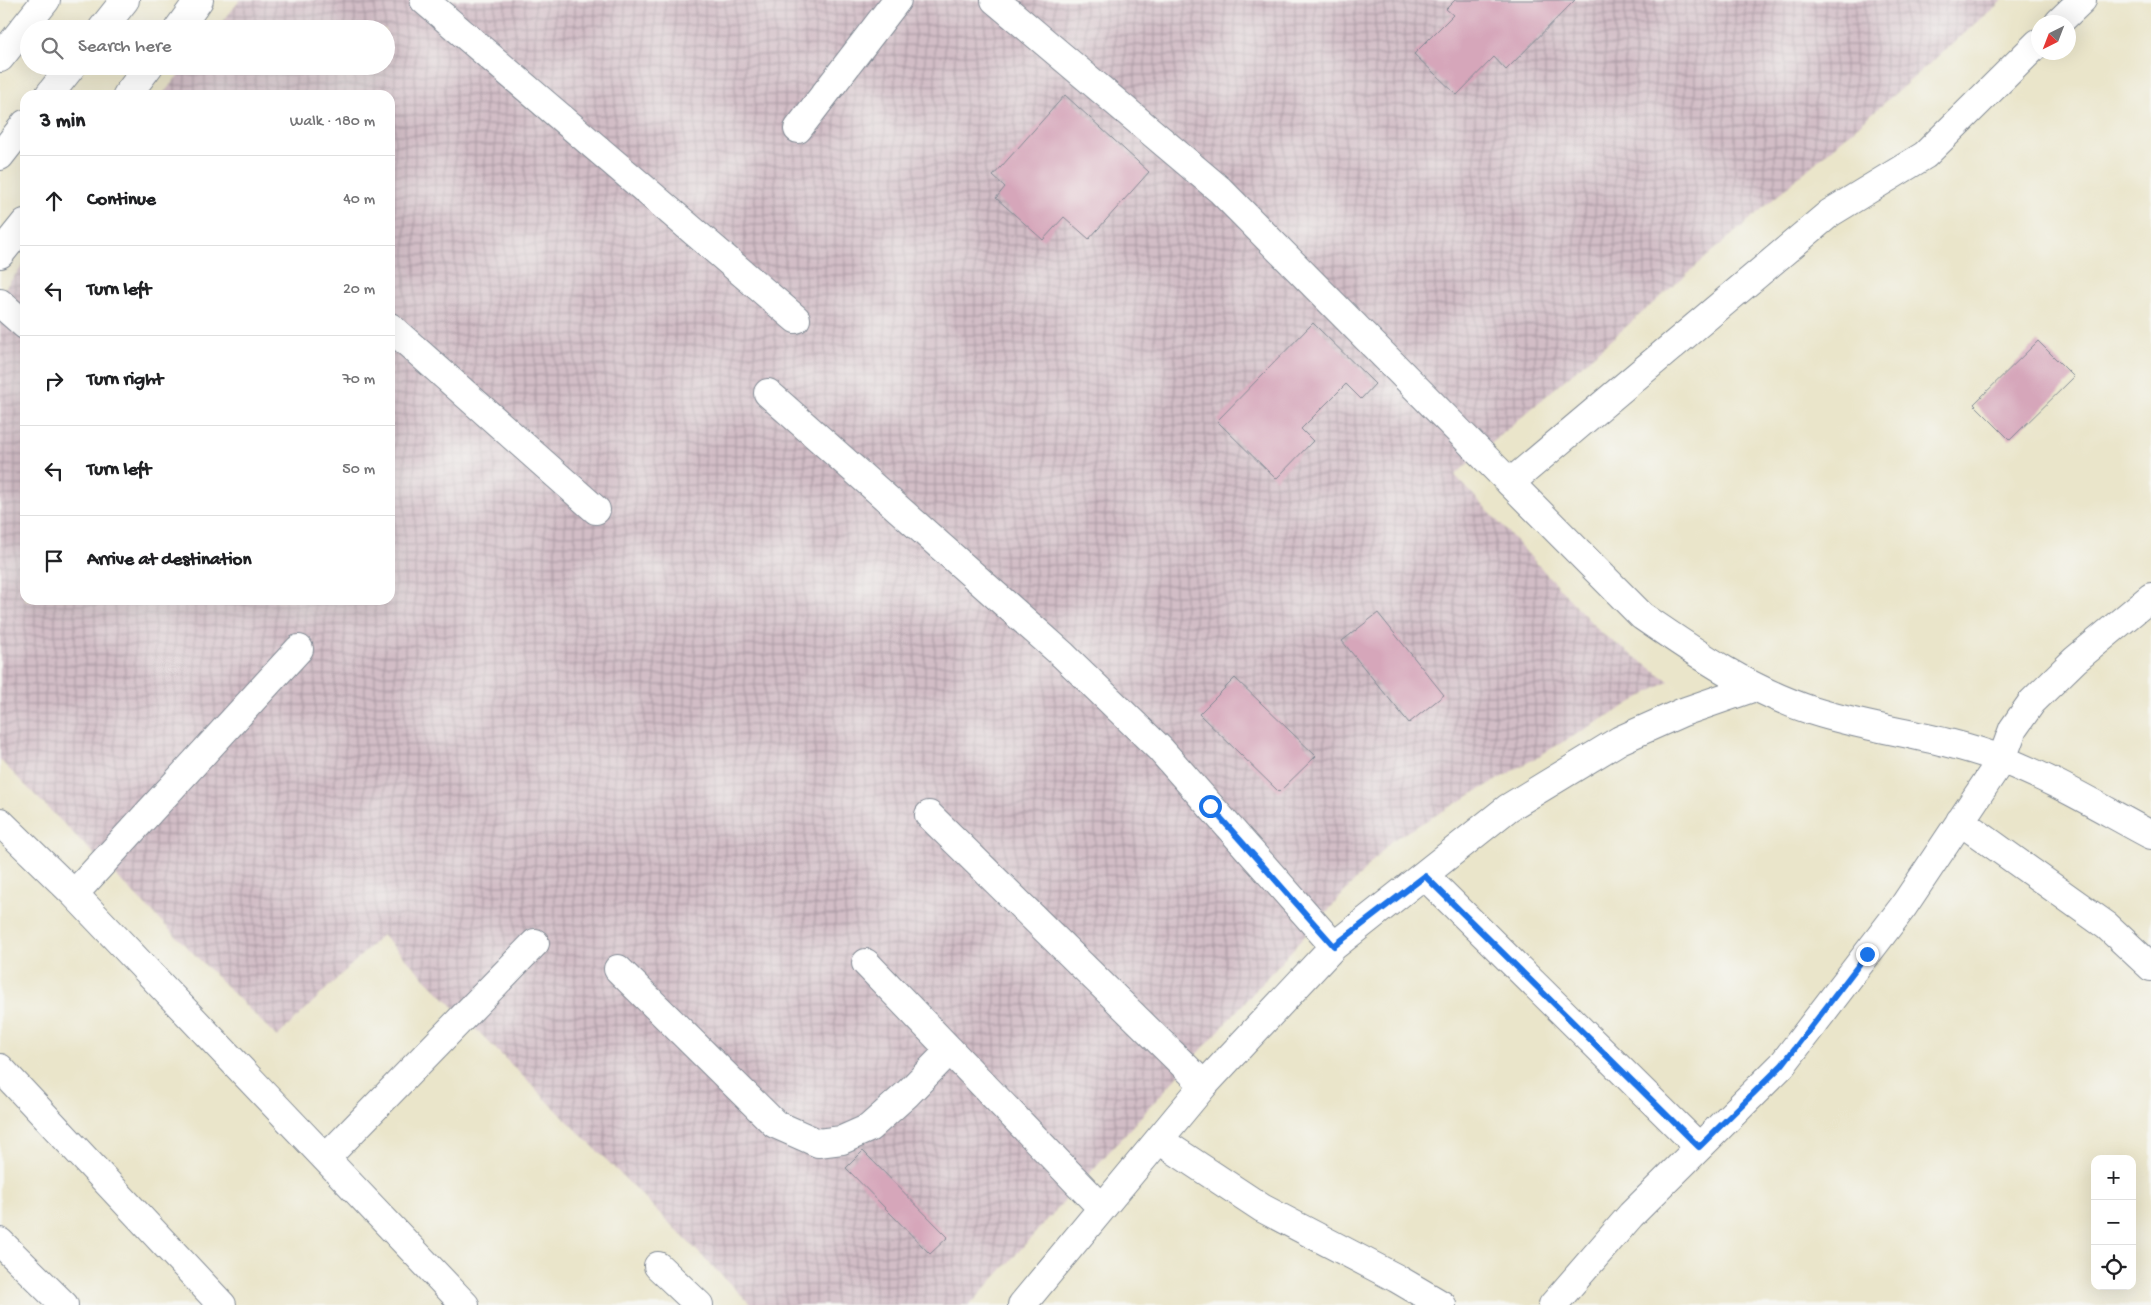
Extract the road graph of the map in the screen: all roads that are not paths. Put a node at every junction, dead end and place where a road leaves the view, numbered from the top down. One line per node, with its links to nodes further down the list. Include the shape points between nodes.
1 (46, 0): 9 (main road)
2 (125, 0): 10 (main road)
3 (199, 0): 11 (main road)
4 (424, 0): 25 (main road)
5 (897, 0): 19 (main road)
6 (994, 0): 29 (main road, via 1220,190)
7 (2082, 0): 8 (main road)
8 (2066, 15)
9 (30, 20)
10 (109, 20)
11 (185, 20)
12 (20, 33): 14 (main road)
13 (2031, 50): 29 (main road, via 1925,155 1830,213)
14 (0, 58)
15 (65, 75): 17 (main road)
16 (142, 75): 18 (main road)
17 (53, 90)
18 (132, 90)
19 (798, 129)
20 (20, 130): 21 (main road)
21 (0, 156)
22 (20, 229): 23 (main road)
23 (0, 254)
24 (0, 303): 26 (main road)
25 (796, 319)
26 (20, 321)
27 (395, 332): 30 (main road)
28 (768, 393): 42 (main road, via 1063,655 1160,749)
29 (1510, 483): 33 (main road, via 1642,616 1718,668)
30 (596, 510)
31 (2151, 597): 34 (main road, via 2075,660 2032,702 2013,730)
32 (299, 649): 40 (main road)
33 (1754, 687): 34 (main road, via 1813,711); 39 (main road, via 1682,712 1620,740 1508,808)
34 (2002, 759): 37 (main road); 38 (main road, via 2071,790)
35 (928, 815): 48 (main road)
36 (0, 822): 40 (main road)
37 (1960, 822): 44 (main road, via 2107,926); 50 (main road, via 1903,907 1782,1065)
38 (2151, 836)
39 (1425, 876): 42 (main road); 50 (main road)
40 (74, 894): 51 (main road)
41 (535, 943): 51 (main road)
42 (1334, 946): 48 (main road)
43 (866, 963): 46 (main road)
44 (2151, 967)
45 (618, 969): 46 (main road, via 775,1124 818,1143 842,1140 869,1128)
46 (950, 1050): 52 (main road)
47 (0, 1068): 56 (main road)
48 (1204, 1085): 49 (main road)
49 (1159, 1140): 52 (main road); 60 (main road, via 1262,1208)
50 (1699, 1147): 61 (main road, via 1631,1215)
51 (327, 1157): 57 (main road)
52 (1102, 1208): 59 (main road)
53 (0, 1242): 55 (main road)
54 (658, 1266): 58 (main road)
55 (64, 1305)
56 (222, 1305)
57 (465, 1305)
58 (699, 1305)
59 (1022, 1305)
60 (1442, 1305)
61 (1553, 1305)

